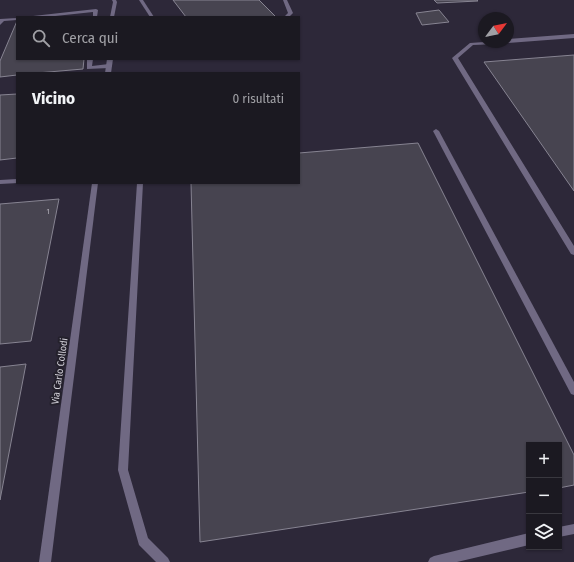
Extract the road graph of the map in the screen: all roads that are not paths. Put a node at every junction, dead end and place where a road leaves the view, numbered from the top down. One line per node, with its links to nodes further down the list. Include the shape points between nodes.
1 (114, 0): 6 (street)
2 (141, 0): 7 (street)
3 (286, 0): 8 (street, via 291,13)
4 (43, 16): 5 (street, via 96,10)
5 (95, 16)
6 (112, 16)
7 (151, 16)
8 (287, 16)
9 (16, 19): 10 (street, via 2,20)
10 (0, 24)
11 (574, 36): 12 (street)
12 (514, 41)
13 (478, 44): 23 (street, via 472,44 455,58)
14 (90, 60): 16 (street, via 89,68)
15 (110, 60): 16 (street)
16 (109, 66): 17 (street)
17 (108, 72)
18 (436, 131): 24 (street)
19 (16, 180): 20 (street)
20 (0, 182)
21 (95, 184): 28 (street, Via Carlo Collodi)
22 (140, 184): 29 (street, via 123,470 143,541)
23 (574, 252)
24 (574, 391)
25 (574, 529): 26 (street)
26 (562, 531)
27 (526, 541): 30 (street)
28 (45, 562)
29 (164, 562)
30 (434, 562)

